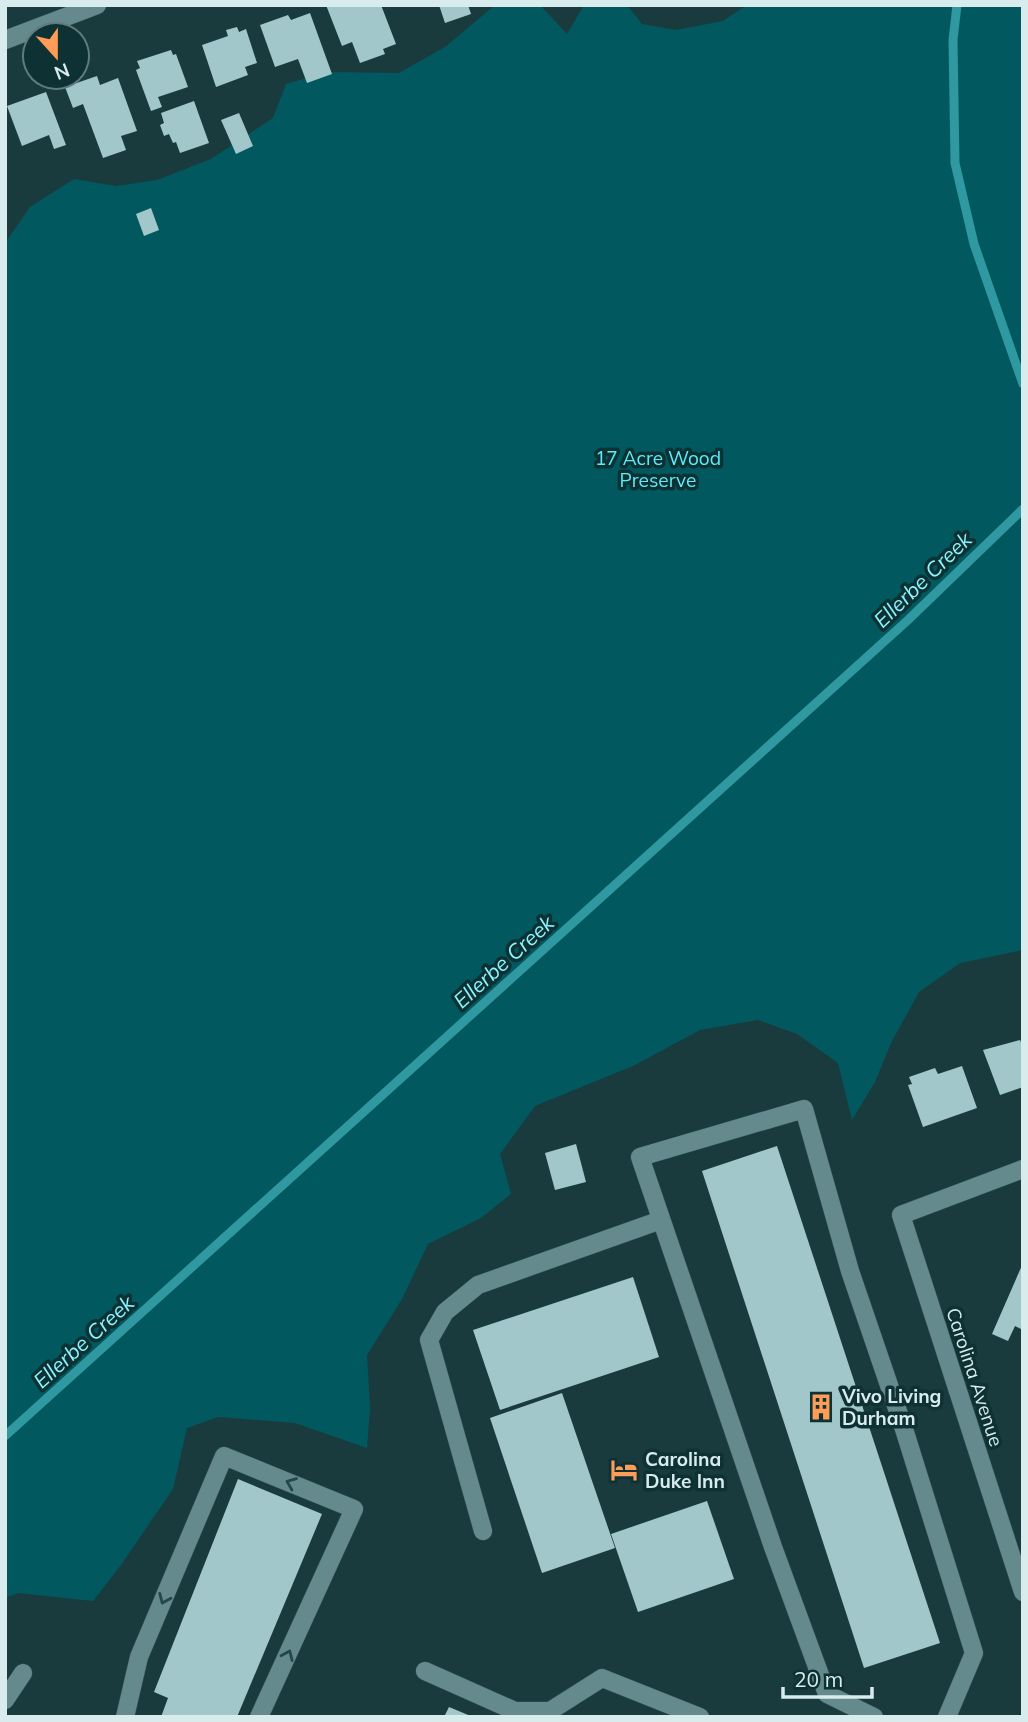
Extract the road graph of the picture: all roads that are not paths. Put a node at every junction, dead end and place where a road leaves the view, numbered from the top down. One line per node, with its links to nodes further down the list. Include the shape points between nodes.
1 (97, 5): 2 (street)
2 (5, 40)
3 (1023, 1170): 6 (street, Carolina Avenue, via 901,1214)
4 (661, 1220): 5 (street, via 478,1285 445,1312 429,1340); 13 (street, via 827,1694); 14 (street, via 640,1157 804,1109 850,1271 974,1653)
5 (483, 1531)
6 (1023, 1592)
7 (425, 1671): 12 (street, via 515,1711 550,1711 602,1678)
8 (23, 1673): 9 (street)
9 (5, 1700)
10 (125, 1717): 11 (street, one-way to 10, via 354,1509 224,1456 139,1657)
11 (259, 1717)
12 (699, 1717)
13 (874, 1717)
14 (947, 1717)

